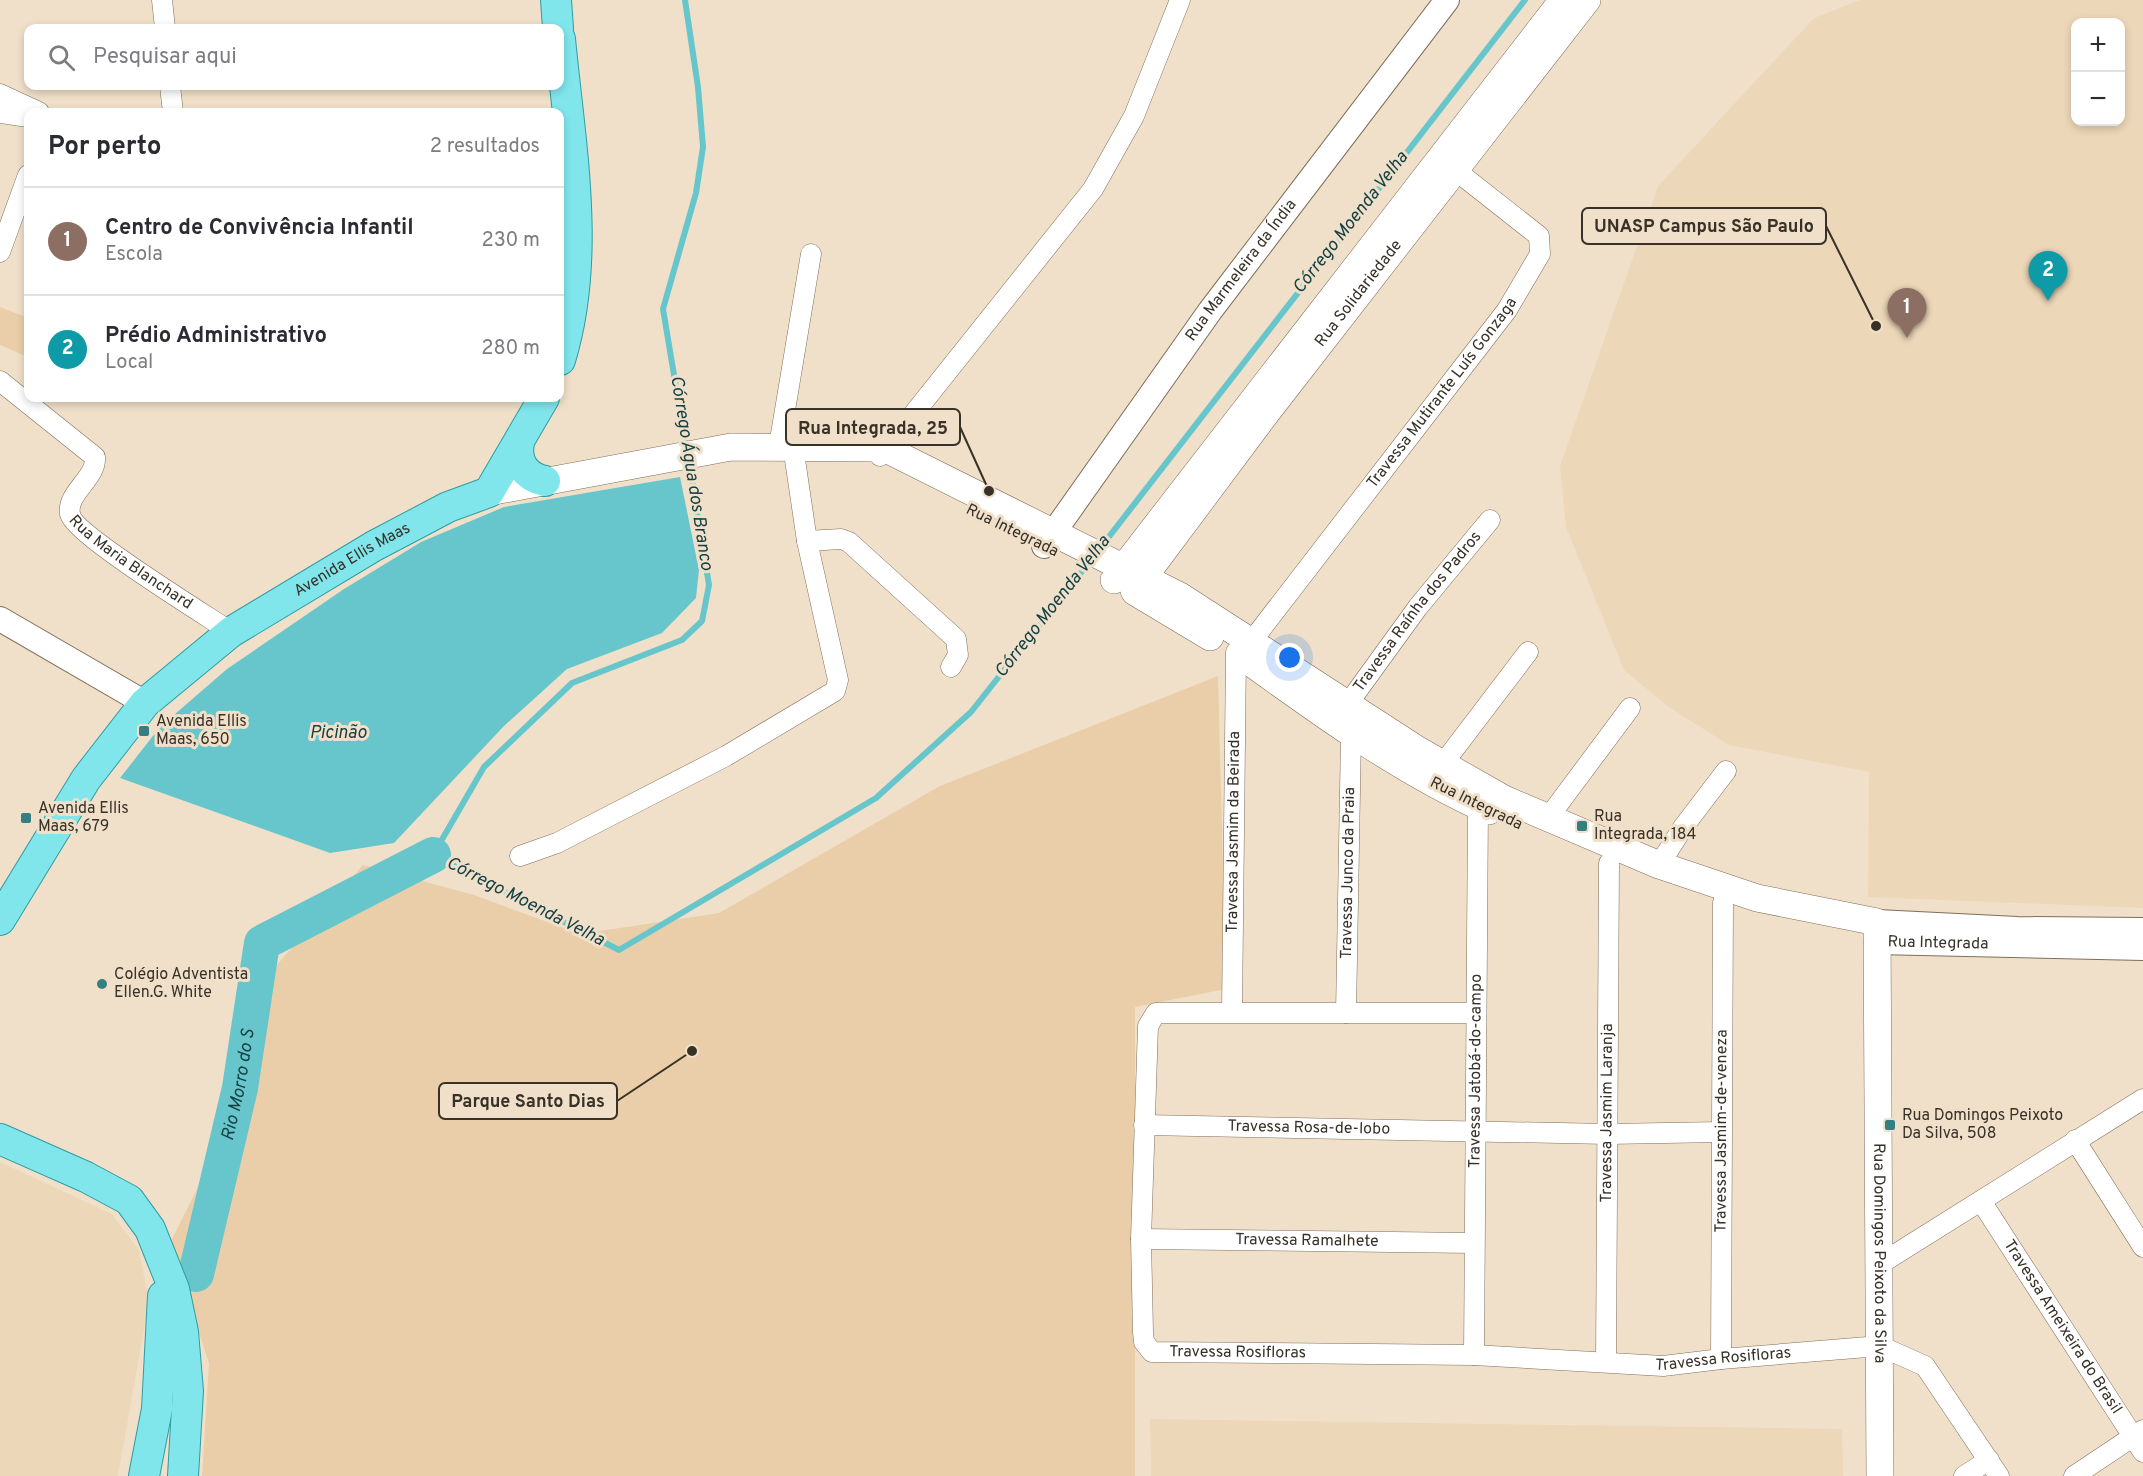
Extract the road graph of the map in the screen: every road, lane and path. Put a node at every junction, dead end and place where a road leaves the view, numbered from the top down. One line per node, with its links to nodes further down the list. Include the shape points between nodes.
1 (162, 0): 7 (street)
2 (556, 0): 8 (main road)
3 (1180, 0): 30 (street, via 1134,116 1093,189)
4 (1447, 0): 35 (street, Rua Marmeleira da Índia, via 1210,311)
5 (1563, 0): 19 (main road, Rua Solidariedade)
6 (1587, 0): 19 (main road, Rua Solidariedade)
7 (165, 24)
8 (558, 24)
9 (170, 90): 13 (street)
10 (562, 90): 14 (main road)
11 (0, 94): 12 (street)
12 (30, 108)
13 (173, 108)
14 (563, 108)
15 (0, 113): 16 (street)
16 (24, 116)
17 (564, 122): 18 (main road)
18 (565, 143): 23 (main road, via 577,230 577,279)
19 (1448, 165): 36 (main road, Rua Solidariedade); 39 (street, Travessa Mutirante Luís Gonzaga, via 1539,236 1540,254 1506,310)
20 (24, 186): 21 (street)
21 (0, 252)
22 (811, 254): 29 (street)
23 (564, 341)
24 (0, 381): 25 (street, Rua Maria Blanchard)
25 (24, 400)
26 (26, 402): 38 (street, Rua Maria Blanchard, via 95,457 93,469 71,503 73,521 94,540)
27 (542, 402): 28 (main road)
28 (519, 442): 31 (main road, via 523,469); 32 (main road)
29 (786, 446): 30 (main road, Avenida Ellis Maas, via 848,446); 31 (main road, Avenida Ellis Maas, via 731,447); 34 (street)
30 (882, 452): 35 (main road, Rua Integrada, via 952,502)
31 (545, 481): 32 (main road, Avenida Ellis Maas)
32 (489, 492): 38 (main road, Avenida Ellis Maas, via 448,507 374,546)
33 (1490, 520): 43 (street, Travessa Raínha dos Padros, via 1418,608)
34 (807, 541): 41 (street, via 849,542 956,639 958,655); 50 (street, via 838,680 835,691 715,761 557,843)
35 (1055, 543): 36 (main road, Rua Integrada)
36 (1119, 575): 39 (main road, Rua Integrada)
37 (0, 619): 42 (street)
38 (231, 632): 42 (main road, Avenida Ellis Maas)
39 (1244, 647): 43 (main road, Rua Integrada); 45 (main road, Rua Integrada); 58 (street, Travessa Jasmim da Beirada)
40 (1528, 652): 46 (street)
41 (951, 667)
42 (145, 703): 54 (main road, Avenida Ellis Maas, via 86,779)
43 (1347, 705): 46 (main road, Rua Integrada)
44 (1630, 708): 49 (street)
45 (1351, 735): 48 (main road, Rua Integrada, via 1410,772); 59 (street, Travessa Junco da Praia)
46 (1442, 765): 48 (main road, Rua Integrada)
47 (1726, 771): 52 (street)
48 (1481, 798): 49 (main road, Rua Integrada); 51 (main road, Rua Integrada); 60 (street, Travessa Jatobá-do-campo)
49 (1548, 818): 52 (main road, Rua Integrada)
50 (520, 856)
51 (1610, 863): 53 (main road, Rua Integrada); 65 (street, Travessa Jasmim Laranja)
52 (1659, 865): 56 (main road, Rua Integrada)
53 (1723, 902): 56 (main road, Rua Integrada); 64 (street, Travessa Jasmim-de-veneza)
54 (0, 920)
55 (2143, 930): 56 (street, Rua Integrada)
56 (1876, 932): 57 (street, Rua Integrada); 73 (main road, Rua Domingos Peixoto da Silva)
57 (2143, 948)
58 (1232, 1012): 59 (street, Travessa Rosifloras); 62 (street, Travessa Rosifloras, via 1160,1011 1153,1016 1148,1026)
59 (1346, 1012): 60 (street, Travessa Rosifloras)
60 (1476, 1013): 63 (street, Travessa Jatobá-do-campo)
61 (2143, 1099): 67 (street)
62 (1144, 1125): 63 (street, Travessa Rosa-de-lobo); 69 (street, Travessa Rosifloras)
63 (1475, 1131): 65 (street, Travessa Rosa-de-lobo); 70 (street, Travessa Jatobá-do-campo)
64 (1721, 1131): 65 (street, Travessa Rosa-de-lobo); 76 (street, Travessa Jasmim-de-veneza)
65 (1608, 1134): 77 (street, Travessa Jasmim Laranja)
66 (0, 1139): 72 (main road, via 129,1200 150,1229)
67 (2076, 1140): 68 (street); 71 (street)
68 (1981, 1201): 73 (street); 78 (street, Travessa Ameixeira do Brasil)
69 (1141, 1239): 70 (street, Travessa Ramalhete); 75 (street, Travessa Rosifloras, via 1143,1332 1144,1342 1152,1352)
70 (1474, 1243): 75 (street, Travessa Jatobá-do-campo)
71 (2143, 1247)
72 (164, 1260): 80 (main road, via 161,1370); 81 (main road, via 174,1289 186,1361)
73 (1880, 1264): 74 (main road, Rua Domingos Peixoto da Silva)
74 (1880, 1346): 76 (street, Travessa Rosifloras); 79 (street, via 1925,1366); 82 (main road, Rua Domingos Peixoto da Silva)
75 (1474, 1355): 77 (street, Travessa Rosifloras)
76 (1721, 1359): 77 (street, Travessa Rosifloras, via 1663,1366)
77 (1606, 1362)
78 (2140, 1439): 84 (street)
79 (1994, 1468): 83 (street)
80 (144, 1476)
81 (183, 1476)
82 (1880, 1476)
83 (1964, 1476)
84 (2074, 1476)

